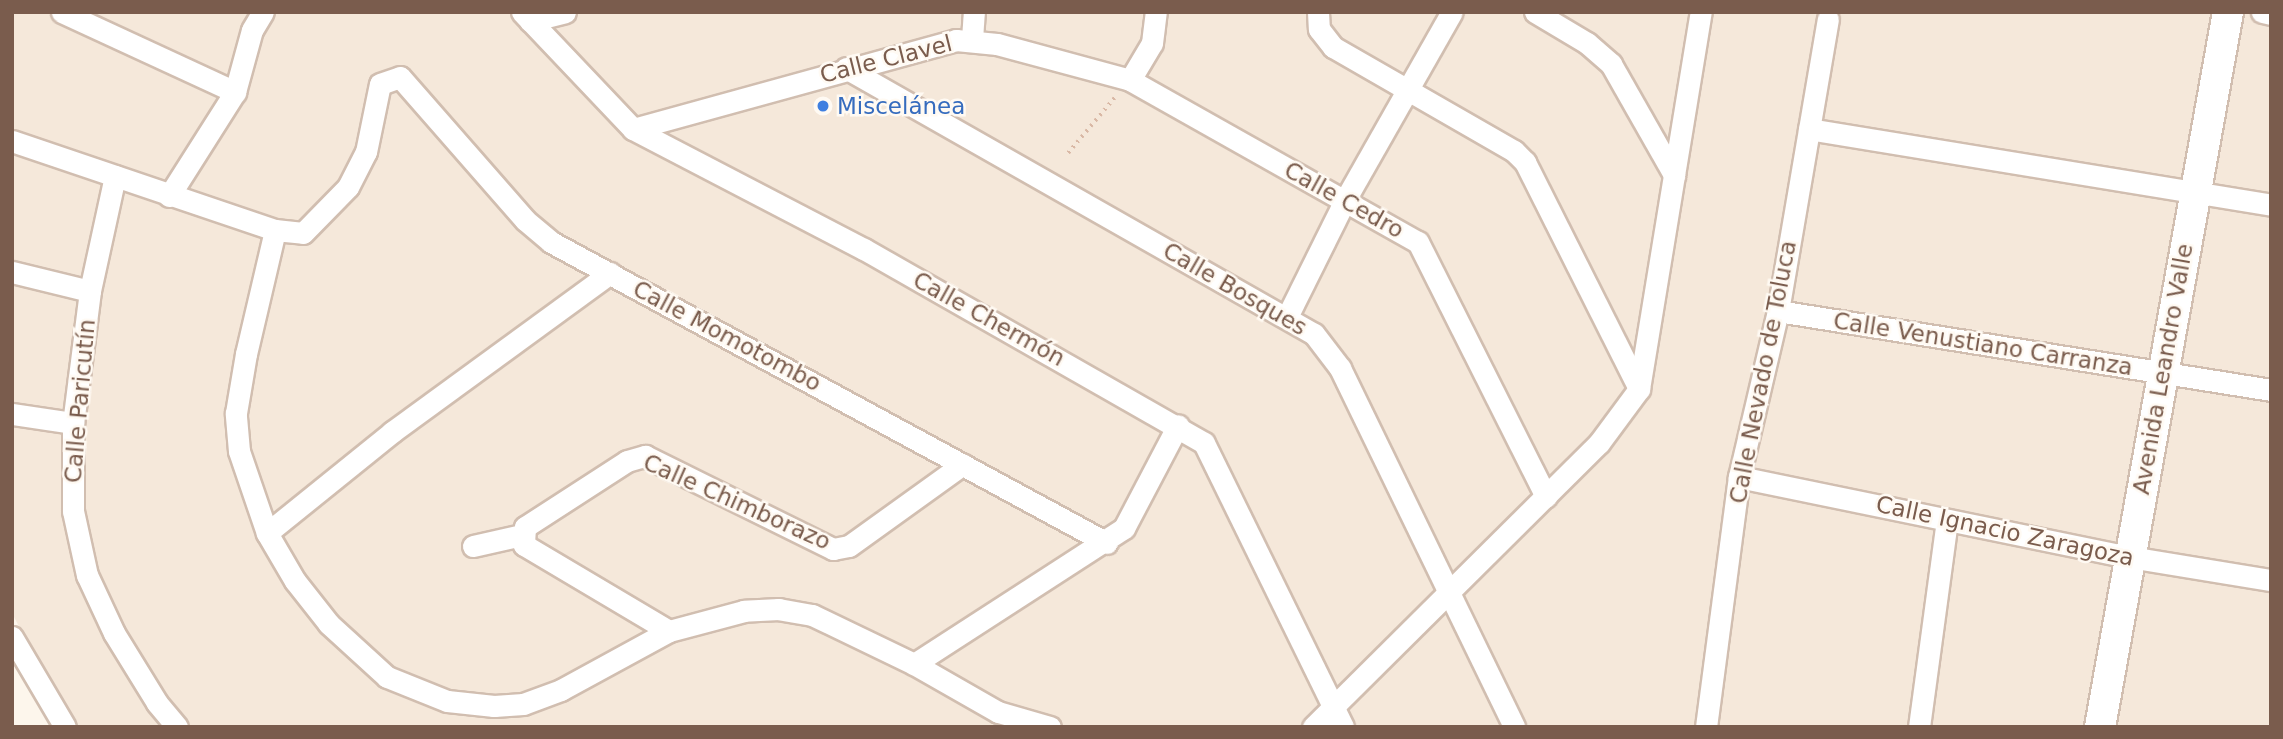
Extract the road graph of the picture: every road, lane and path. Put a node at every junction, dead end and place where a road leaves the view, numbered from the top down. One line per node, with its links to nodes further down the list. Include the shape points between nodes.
1 (62, 12): 19 (street)
2 (263, 12): 19 (street, via 252,30)
3 (565, 12): 13 (street)
4 (974, 12): 15 (street)
5 (1157, 12): 17 (street, via 1152,43)
6 (1318, 12): 18 (street, via 1325,40)
7 (1452, 12): 18 (street)
8 (1535, 12): 24 (street, via 1587,43 1611,64)
9 (1700, 12): 24 (street)
10 (2228, 12): 26 (street, Avenida Leandro Valle)
11 (2262, 12): 12 (street)
12 (2271, 14)
13 (526, 17): 20 (street, Calle Chermón)
14 (1828, 19): 21 (street, Calle Nevado de Toluca)
15 (972, 39): 16 (street, Calle Clavel); 17 (street, Calle Clavel)
16 (846, 68): 20 (street, Calle Clavel); 35 (street, Calle Bosques)
17 (1129, 80): 23 (path); 28 (street, Calle Cedro)
18 (1408, 89): 28 (street); 37 (street, via 1514,151 1525,162)
19 (235, 92): 27 (street)
20 (633, 129): 41 (street, Calle Chermón, via 864,250)
21 (1809, 129): 26 (street); 34 (street, Calle Nevado de Toluca)
22 (12, 141): 25 (street)
23 (1068, 153)
24 (1674, 175): 37 (street)
25 (115, 176): 27 (street); 33 (street, Calle Paricutín)
26 (2194, 192): 29 (street); 36 (street, Avenida Leandro Valle)
27 (169, 196): 30 (street)
28 (1345, 200): 35 (street); 44 (street, Calle Cedro, via 1418,242)
29 (2271, 205)
30 (275, 230): 32 (street, Calle Momotombo, via 303,233 348,187 366,152 374,97 380,84 392,77 411,85 525,220 551,242); 46 (street, via 236,412 239,451)
31 (12, 272): 33 (street)
32 (610, 273): 42 (street, Calle Momotombo); 46 (street, via 392,432)
33 (90, 290): 40 (street, Calle Paricutín)
34 (1778, 311): 36 (street, Calle Venustiano Carranza); 43 (street, Calle Nevado de Toluca)
35 (1287, 317): 52 (street, Calle Bosques, via 1314,334 1340,368)
36 (2162, 372): 38 (street, Calle Venustiano Carranza); 50 (street, Avenida Leandro Valle)
37 (1639, 389): 44 (street, via 1599,443)
38 (2271, 390)
39 (12, 414): 40 (street)
40 (73, 424): 58 (street, Calle Paricutín, via 73,511 87,575 114,633)
41 (1178, 425): 48 (street, via 1137,507); 56 (street, Calle Chermón, via 1212,453)
42 (963, 464): 47 (street, Calle Chimborazo, via 849,546 834,549 638,455 525,527); 48 (street, Calle Momotombo)
43 (1739, 477): 45 (street, Calle Ignacio Zaragoza); 62 (street, Calle Nevado de Toluca)
44 (1546, 497): 52 (street)
45 (1947, 520): 50 (street, Calle Ignacio Zaragoza); 63 (street)
46 (267, 533): 53 (street, via 295,581 356,650 387,677 447,701 523,704 561,690)
47 (522, 535): 49 (street); 53 (street, via 524,545)
48 (1107, 543): 55 (street)
49 (473, 546)
50 (2130, 557): 51 (street, Calle Ignacio Zaragoza); 64 (street, Avenida Leandro Valle)
51 (2271, 580)
52 (1448, 595): 56 (street); 61 (street, Calle Bosques)
53 (669, 631): 55 (street, via 744,611 779,609 812,615)
54 (12, 637): 57 (street)
55 (914, 664): 59 (street, via 998,712)
56 (1338, 717): 60 (street)
57 (65, 727)
58 (177, 727)
59 (1050, 727)
60 (1313, 727)
61 (1514, 727)
62 (1706, 727)
63 (1919, 727)
64 (2100, 727)

